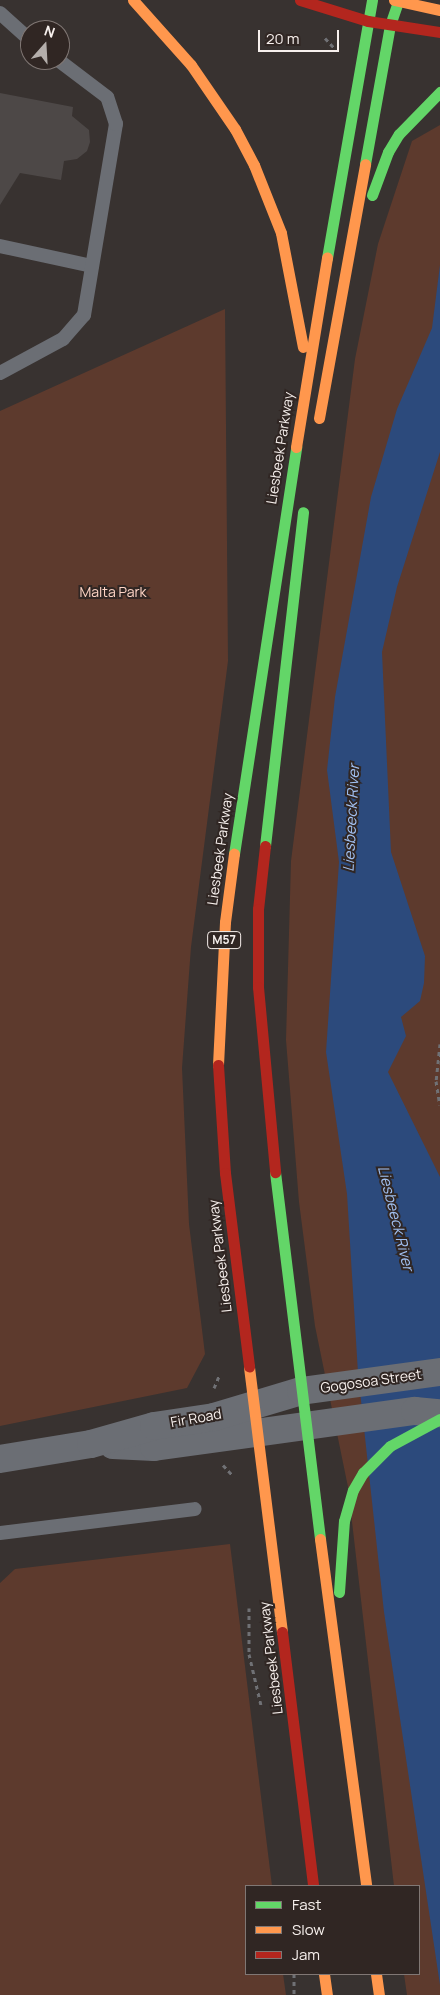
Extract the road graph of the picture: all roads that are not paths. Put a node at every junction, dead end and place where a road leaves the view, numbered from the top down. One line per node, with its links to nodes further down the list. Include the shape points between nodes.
1 (133, 0): 17 (main road, via 214,97 235,129 266,192 290,271)
2 (300, 0): 7 (main road)
3 (372, 0): 7 (main road, Liesbeek Parkway / M57)
4 (397, 1): 5 (main road); 8 (main road)
5 (440, 10)
6 (0, 13): 9 (lane)
7 (368, 21): 8 (main road); 17 (main road, Liesbeek Parkway / M57)
8 (390, 25): 10 (main road); 15 (main road)
9 (20, 31)
10 (440, 32)
11 (70, 69): 14 (lane, via 107,97 116,124)
12 (440, 92): 15 (main road, via 410,120 388,152)
13 (0, 246): 14 (lane)
14 (92, 266): 16 (lane, via 84,315 72,332 53,346)
15 (343, 283): 18 (main road)
16 (0, 373)
17 (307, 376): 22 (main road, Liesbeek Parkway / M57, via 249,742 225,922 219,996 218,1097)
18 (317, 429)
19 (305, 496): 21 (main road, M57, via 258,909 258,987 265,1085)
20 (440, 1372): 21 (street, Gogosoa Street)
21 (301, 1391): 22 (street, Fir Road); 25 (main road, M57)
22 (254, 1405): 26 (main road, Liesbeek Parkway / M57); 27 (street, Fir Road, via 214,1417 154,1426)
23 (440, 1412): 25 (street, via 415,1411)
24 (440, 1419): 31 (main road, via 390,1446 363,1473 353,1490 344,1521)
25 (306, 1426): 26 (street, Fir Road); 31 (main road, M57)
26 (259, 1434): 27 (street, Fir Road, via 154,1447); 32 (main road, Liesbeek Parkway / M57)
27 (91, 1444): 28 (street, Fir Road)
28 (0, 1460)
29 (195, 1509): 30 (lane)
30 (0, 1533)
31 (334, 1635): 33 (main road, M57)
32 (314, 1885)
33 (366, 1885)
34 (324, 1975): 36 (main road)
35 (376, 1975): 37 (main road)
36 (327, 1995)
37 (379, 1995)

